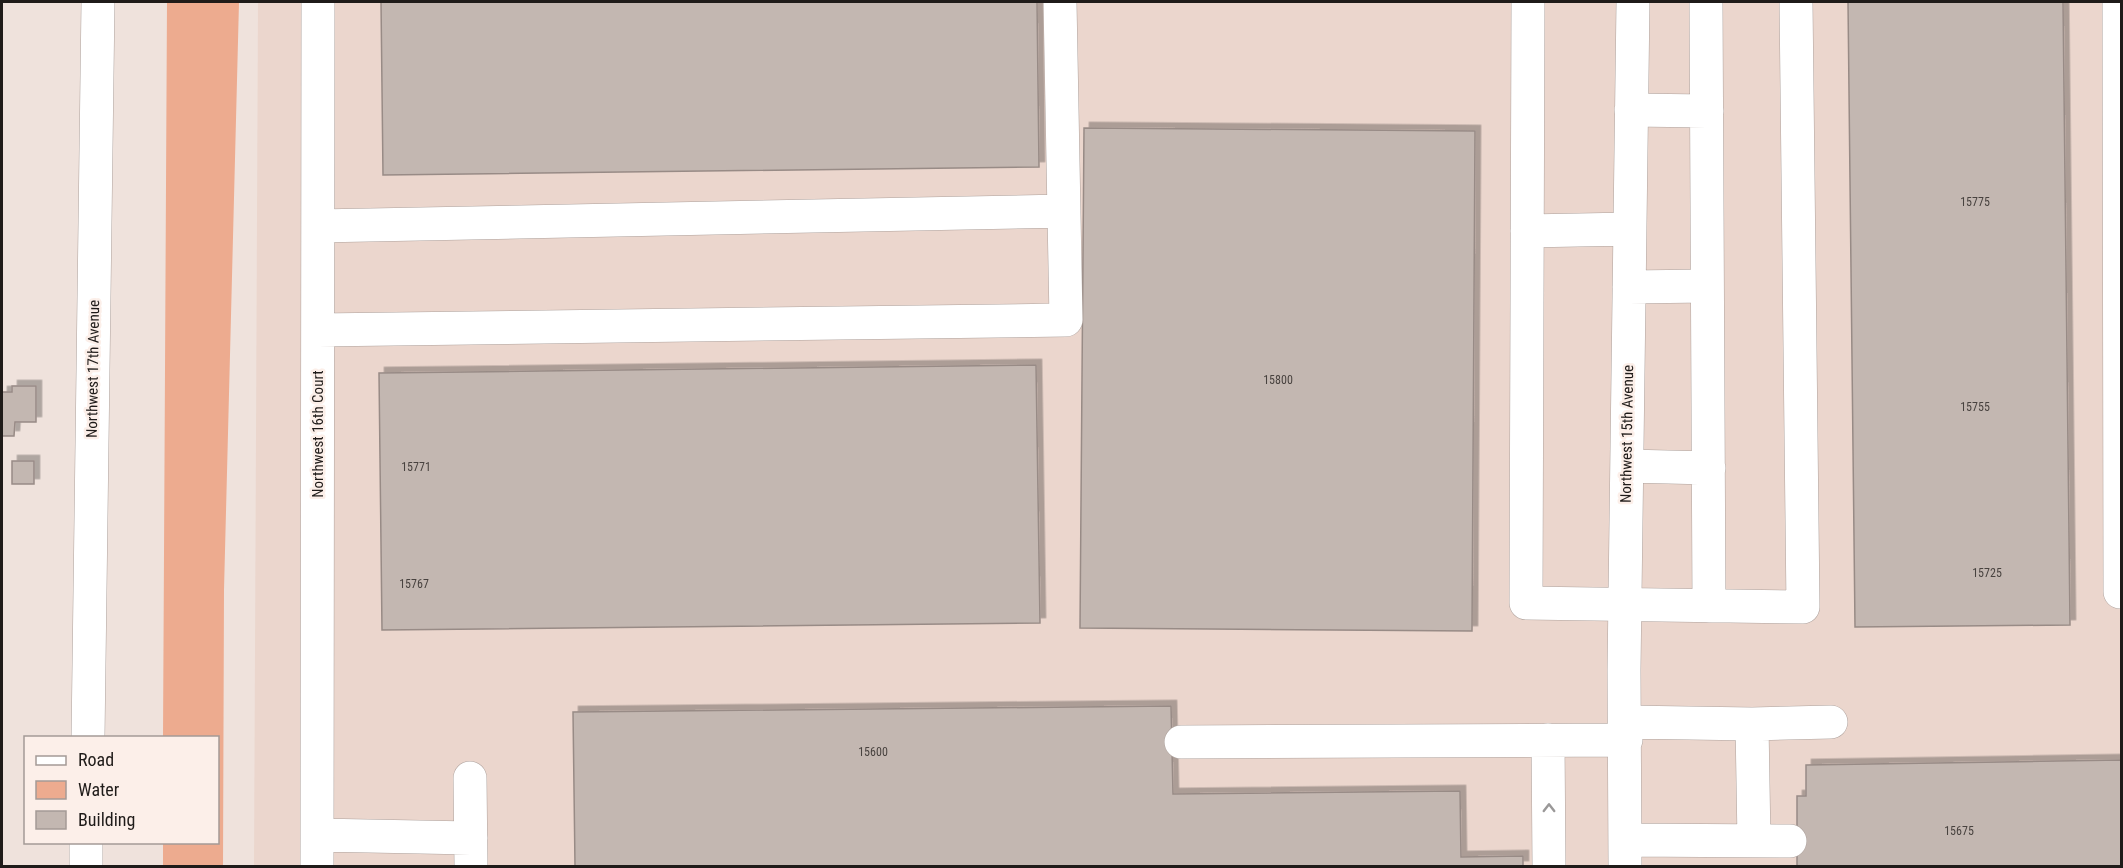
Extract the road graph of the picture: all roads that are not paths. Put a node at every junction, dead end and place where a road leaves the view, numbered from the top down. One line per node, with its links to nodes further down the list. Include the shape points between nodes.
1 (98, 2): 26 (street, Northwest 17th Avenue)
2 (318, 2): 12 (street, Northwest 16th Court)
3 (1060, 2): 11 (street)
4 (1528, 2): 14 (street)
5 (1633, 2): 9 (street, Northwest 15th Avenue)
6 (1706, 2): 10 (street)
7 (1796, 2): 22 (street, via 1803,607)
8 (2119, 2): 20 (street)
9 (1631, 111): 10 (street); 13 (street, Northwest 15th Avenue)
10 (1707, 111): 15 (street)
11 (1064, 211): 12 (street); 17 (street, via 1066,320)
12 (318, 226): 17 (street, Northwest 16th Court)
13 (1630, 229): 14 (street); 16 (street, Northwest 15th Avenue)
14 (1527, 231): 21 (street, via 1526,603)
15 (1707, 286): 16 (street); 19 (street)
16 (1629, 287): 18 (street, Northwest 15th Avenue)
17 (318, 330): 33 (street, Northwest 16th Court)
18 (1627, 466): 19 (street); 21 (street, Northwest 15th Avenue)
19 (1709, 468): 22 (street)
20 (2121, 592)
21 (1625, 605): 22 (street); 25 (street, Northwest 15th Avenue)
22 (1709, 606)
23 (1831, 723): 24 (street)
24 (1752, 724): 25 (street); 30 (street)
25 (1626, 731): 27 (street); 35 (street, Northwest 15th Avenue)
26 (88, 736)
27 (1548, 740): 28 (street); 37 (street, one-way to 27)
28 (1181, 742)
29 (470, 778): 34 (street)
30 (1754, 841): 31 (street); 35 (street)
31 (1790, 842)
32 (86, 844): 36 (street)
33 (317, 851): 34 (street)
34 (471, 852)
35 (1626, 854)
36 (86, 867)
37 (1549, 867)

